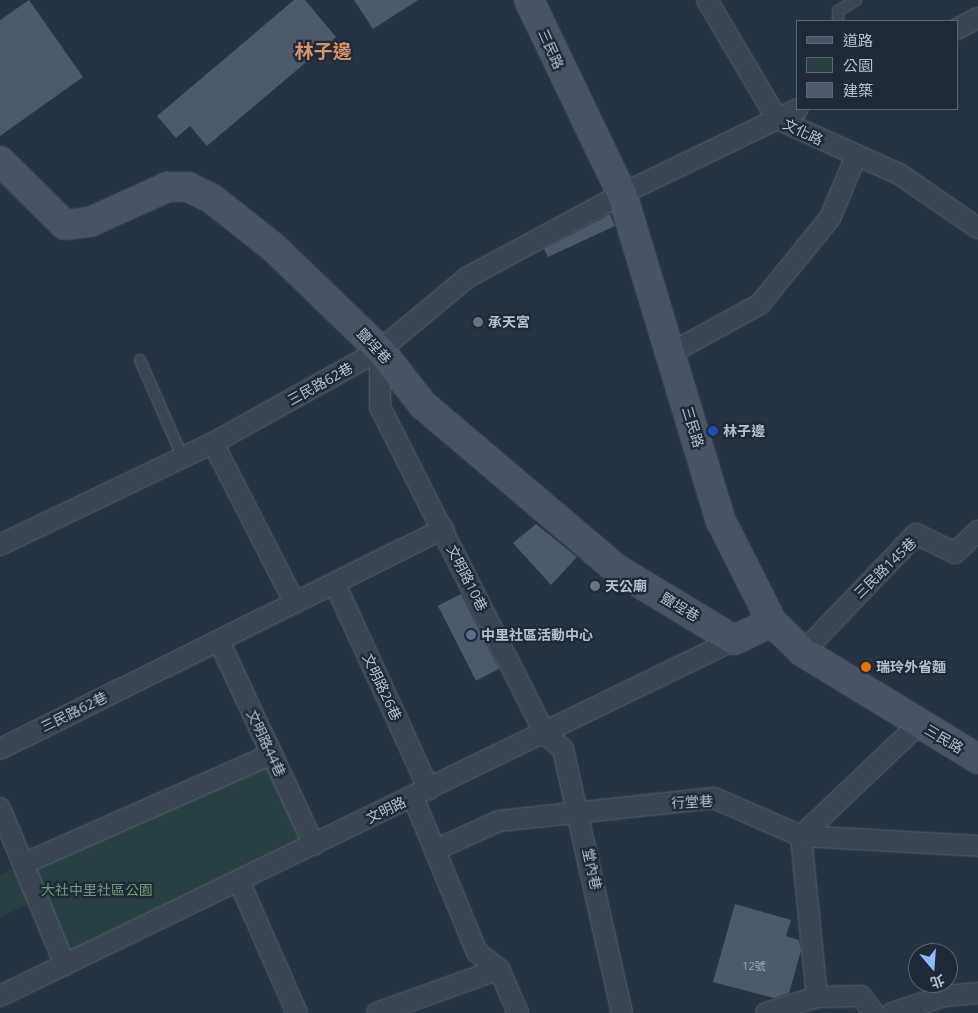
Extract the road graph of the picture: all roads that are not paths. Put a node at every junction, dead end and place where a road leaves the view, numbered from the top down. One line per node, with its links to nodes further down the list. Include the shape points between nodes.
1 (529, 0): 11 (street, 三民路)
2 (708, 0): 8 (street)
3 (856, 0): 5 (lane, via 838,11)
4 (978, 18): 6 (street)
5 (838, 20)
6 (958, 28)
7 (796, 110): 8 (street)
8 (776, 119): 9 (street, 文化路); 11 (street, 文化路)
9 (856, 156): 12 (street, 文化路, via 899,174); 14 (street, via 830,218 760,304)
10 (0, 161): 13 (street, 鹽埕巷, via 65,225 90,222 167,186 188,187 211,198 273,247)
11 (622, 194): 13 (street, 三民路62巷, via 468,277); 14 (street, 三民路)
12 (978, 228)
13 (380, 350): 16 (street, 三民路62巷); 18 (street, 文明路10巷, via 380,408); 24 (street, 鹽埕巷, via 424,404 608,562)
14 (671, 353): 23 (street, 三民路, via 721,521)
15 (140, 360): 17 (lane)
16 (214, 443): 17 (street, 三民路62巷); 22 (street)
17 (183, 458): 20 (street, 三民路62巷)
18 (443, 529): 21 (street, 三民路62巷); 28 (street, 文明路10巷)
19 (978, 531): 26 (street, 三民路145巷, via 955,553 916,534)
20 (0, 545)
21 (335, 584): 22 (street, 三民路62巷); 32 (street, 文明路26巷)
22 (295, 603): 25 (street, 三民路62巷)
23 (772, 622): 24 (street, 文明路); 26 (street, 三民路)
24 (734, 640): 28 (street, 文明路)
25 (219, 641): 29 (street, 三民路62巷); 30 (street, 文明路44巷)
26 (803, 652): 27 (street, 三民路)
27 (919, 724): 31 (street, 三民路); 35 (street)
28 (545, 734): 32 (street, 文明路); 34 (street, 堂內巷, via 563,749)
29 (0, 749)
30 (272, 754): 36 (street, 文明路44巷); 39 (street)
31 (978, 759)
32 (421, 793): 36 (street, 文明路); 38 (street, 文明路26巷)
33 (0, 808): 39 (street)
34 (580, 813): 35 (street, 行堂巷, via 714,798); 38 (street, 行堂巷, via 499,821); 49 (street, 堂內巷)
35 (801, 836): 37 (street, 行堂巷); 45 (street)
36 (314, 845): 40 (street, 文明路)
37 (978, 846)
38 (435, 850): 42 (street, 文明路26巷, via 477,952)
39 (23, 864): 41 (street)
40 (239, 881): 41 (street, 文明路); 46 (street)
41 (65, 965): 44 (street, 文明路)
42 (499, 968): 47 (street); 48 (street)
43 (978, 993): 52 (street, via 944,996)
44 (0, 996)
45 (817, 997): 50 (street); 51 (street, via 862,996)
46 (297, 1013)
47 (377, 1013)
48 (518, 1013)
49 (622, 1013)
50 (766, 1013)
51 (874, 1013)
52 (892, 1013)

